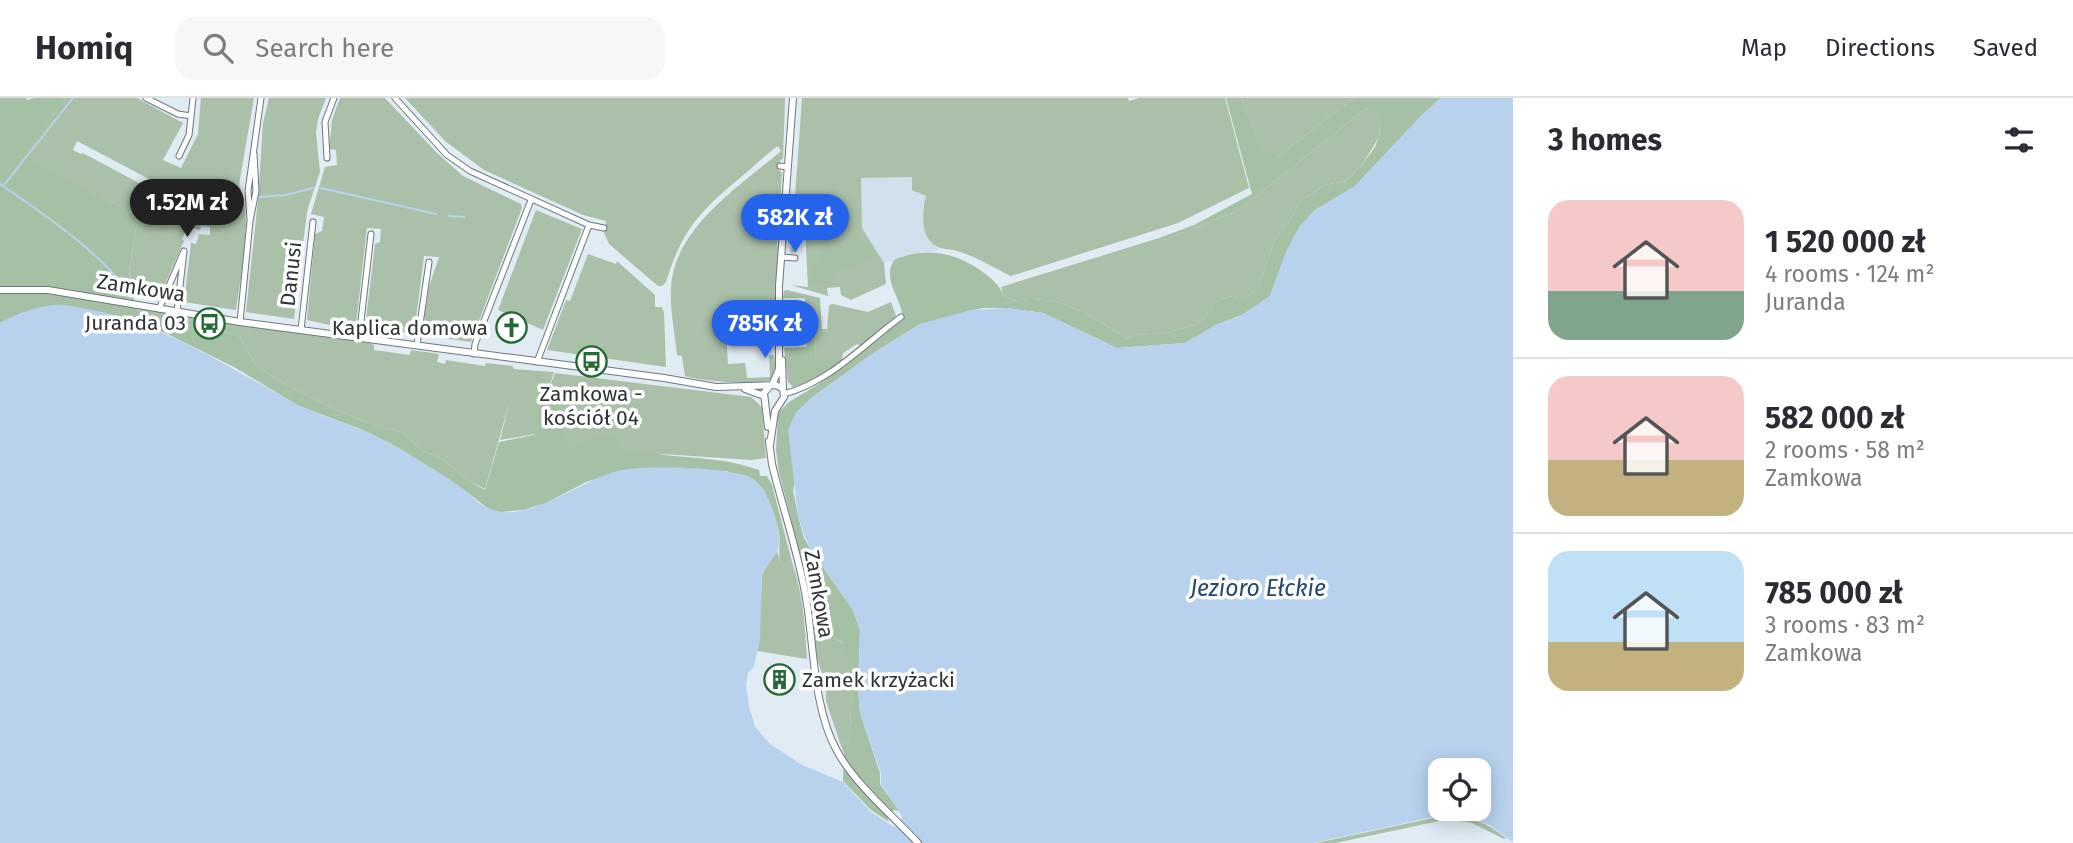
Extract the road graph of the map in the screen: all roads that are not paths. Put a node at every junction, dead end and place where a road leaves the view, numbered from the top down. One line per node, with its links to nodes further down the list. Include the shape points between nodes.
1 (146, 98): 7 (street)
2 (193, 98): 7 (street)
3 (261, 98): 24 (street, via 254,154 256,191)
4 (334, 98): 9 (street, via 325,122)
5 (395, 98): 12 (street, via 455,161)
6 (793, 98): 11 (street)
7 (191, 116): 8 (street, via 189,135)
8 (178, 156)
9 (327, 158)
10 (780, 166): 11 (street)
11 (788, 167): 17 (street)
12 (531, 200): 14 (street); 29 (street)
13 (313, 222): 25 (street, Danusi)
14 (589, 225): 15 (street); 30 (street)
15 (604, 228)
16 (371, 234): 26 (street)
17 (781, 257): 18 (street); 27 (street)
18 (795, 258)
19 (429, 262): 28 (street)
20 (0, 290): 21 (street, Zamkowa, via 48,290)
21 (159, 309): 22 (street, Zamkowa); 22 (street, via 184,251)
22 (177, 312): 24 (street, Zamkowa)
23 (901, 317): 33 (street, via 821,379 798,391)
24 (240, 322): 25 (street, Zamkowa)
25 (301, 330): 26 (street, Zamkowa)
26 (359, 338): 28 (street, Zamkowa)
27 (778, 341): 31 (street, via 779,369); 33 (street)
28 (417, 345): 29 (street, Zamkowa)
29 (474, 354): 30 (street, Zamkowa)
30 (537, 362): 32 (street, Zamkowa)
31 (771, 386): 32 (street, Zamkowa); 33 (street); 34 (street)
32 (733, 387): 34 (street, Zamkowa)
33 (784, 392): 35 (street)
34 (765, 399): 35 (street); 36 (street, Zamkowa)
35 (778, 404): 36 (street, Zamkowa)
36 (770, 445): 37 (street, Zamkowa, via 807,603 812,660 831,736 843,760)
37 (918, 843)

